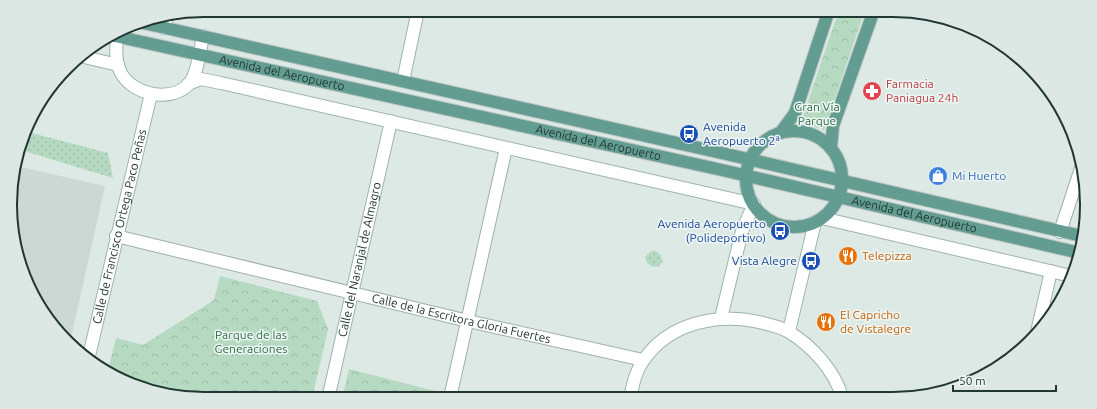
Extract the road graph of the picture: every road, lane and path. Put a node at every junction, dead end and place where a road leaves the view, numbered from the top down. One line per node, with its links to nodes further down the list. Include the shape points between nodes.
1 (417, 17): 11 (street)
2 (827, 17): 15 (main road, via 795,113)
3 (872, 17): 17 (main road, via 833,126)
4 (165, 22): 5 (main road, Avenida del Aeropuerto)
5 (203, 36): 8 (street); 11 (main road, Avenida del Aeropuerto)
6 (120, 37): 8 (main road, Avenida del Aeropuerto)
7 (116, 39): 10 (street)
8 (199, 55): 12 (street); 19 (main road, Avenida del Aeropuerto)
9 (88, 58): 10 (street)
10 (118, 65): 13 (street, via 122,74 131,83)
11 (403, 81): 18 (main road, Avenida del Aeropuerto)
12 (188, 84): 13 (street, Avenida del Aeropuerto, via 175,93); 14 (street, Avenida del Aeropuerto, via 201,79)
13 (151, 94): 27 (street, Calle de Francisco Ortega Paco Peñas)
14 (391, 121): 16 (street, Avenida del Aeropuerto); 31 (street, Calle del Naranjal de Almagro)
15 (781, 132): 17 (main road, via 812,134); 18 (main road, via 761,144)
16 (506, 148): 23 (street, Avenida del Aeropuerto); 33 (street)
17 (831, 148): 21 (main road, via 839,162)
18 (750, 160): 19 (main road); 21 (main road, Avenida del Aeropuerto)
19 (746, 176): 22 (main road, Avenida del Aeropuerto); 23 (main road, via 747,188)
20 (1078, 180): 25 (street)
21 (842, 181): 22 (main road); 25 (main road, Avenida del Aeropuerto)
22 (838, 198): 24 (main road, via 833,207); 28 (main road, Avenida del Aeropuerto)
23 (754, 204): 24 (main road, via 763,215 776,223 792,227); 32 (street, via 742,231)
24 (818, 220): 29 (street, Avenida del Aeropuerto); 35 (street)
25 (1060, 232): 26 (main road, Avenida del Aeropuerto)
26 (1077, 235)
27 (116, 236): 31 (street, Calle de la Escritora Gloria Fuertes); 36 (street, Calle de Francisco Ortega Paco Peñas)
28 (1074, 252)
29 (1051, 271): 30 (street, Avenida del Aeropuerto); 34 (street)
30 (1066, 275)
31 (352, 292): 33 (street, Calle de la Escritora Gloria Fuertes); 38 (street, Calle del Naranjal de Almagro)
32 (721, 318): 35 (street, via 750,319); 37 (street, via 688,325 672,333)
33 (468, 321): 37 (street, Calle de la Escritora Gloria Fuertes); 39 (street)
34 (1040, 321)
35 (789, 332): 41 (street, via 818,357 836,381)
36 (90, 353)
37 (643, 360): 40 (street, via 635,374)
38 (330, 392)
39 (451, 392)
40 (631, 392)
41 (840, 392)

